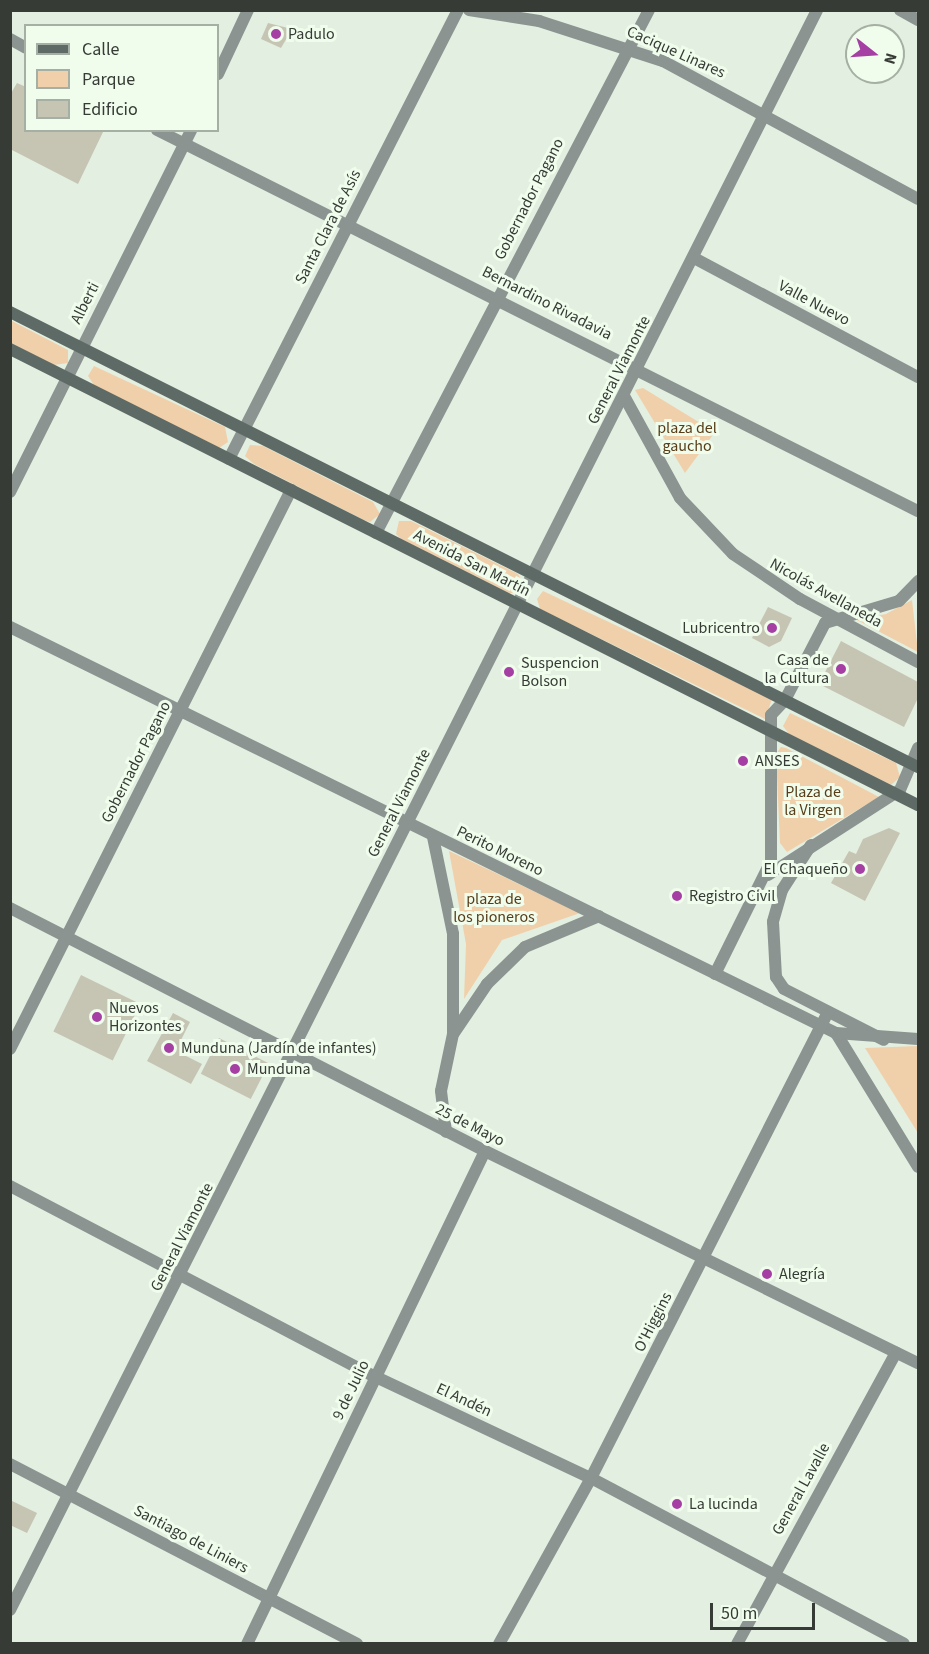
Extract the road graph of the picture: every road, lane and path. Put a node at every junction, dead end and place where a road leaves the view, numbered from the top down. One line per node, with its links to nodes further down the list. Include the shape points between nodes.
1 (248, 10): 11 (street)
2 (458, 10): 17 (street, Santa Clara de Asís)
3 (469, 10): 10 (street, Cacique Linares, via 539,21)
4 (649, 10): 10 (street, Gobernador Pagano)
5 (817, 10): 12 (street, General Viamonte)
6 (900, 10): 7 (street)
7 (918, 20)
8 (10, 39): 9 (street)
9 (24, 47)
10 (627, 47): 12 (street, Cacique Linares, via 702,78); 19 (street, Gobernador Pagano)
11 (219, 72)
12 (763, 119): 16 (street, Cacique Linares); 18 (street, General Viamonte)
13 (160, 132): 15 (street, Bernardino Rivadavia)
14 (189, 132): 15 (street, Alberti)
15 (183, 146): 17 (street, Bernardino Rivadavia); 21 (street, Alberti)
16 (918, 199)
17 (347, 226): 19 (street, Bernardino Rivadavia); 27 (street, Santa Clara de Asís)
18 (694, 258): 23 (street, General Viamonte); 24 (street, Valle Nuevo)
19 (498, 296): 23 (street, Bernardino Rivadavia); 31 (street, Gobernador Pagano)
20 (10, 312): 21 (main road, Avenida San Martín)
21 (81, 347): 25 (street, Alberti); 27 (main road, Avenida San Martín)
22 (10, 349): 25 (main road, Avenida San Martín)
23 (638, 368): 26 (street, General Viamonte); 32 (street, Bernardino Rivadavia)
24 (918, 377)
25 (67, 378): 28 (main road, Avenida San Martín); 30 (street, Alberti)
26 (624, 396): 34 (street, General Viamonte); 37 (street, Nicolás Avellaneda, via 662,469 704,526 763,578)
27 (245, 429): 28 (street, Santa Clara de Asís); 31 (main road, Avenida San Martín)
28 (229, 459): 29 (main road, Avenida San Martín)
29 (291, 490): 33 (main road, Avenida San Martín); 41 (street, Gobernador Pagano)
30 (10, 492)
31 (392, 503): 33 (street, Gobernador Pagano); 34 (main road, Avenida San Martín)
32 (918, 511)
33 (376, 533): 36 (main road, Avenida San Martín)
34 (535, 575): 36 (street, General Viamonte); 40 (main road, Avenida San Martín)
35 (918, 581): 37 (street, via 899,602 880,610)
36 (520, 605): 42 (main road, Avenida San Martín); 47 (street, General Viamonte)
37 (834, 617): 39 (street, Nicolás Avellaneda); 40 (street, via 818,633)
38 (10, 627): 41 (street, Perito Moreno)
39 (918, 662)
40 (785, 700): 42 (street, via 771,715); 44 (main road, Avenida San Martín)
41 (180, 711): 47 (street, Perito Moreno); 53 (street, Gobernador Pagano)
42 (769, 730): 45 (main road, Avenida San Martín); 50 (street, via 773,848)
43 (918, 748): 44 (street)
44 (915, 766): 45 (street)
45 (895, 794): 46 (main road, Avenida San Martín); 49 (street)
46 (918, 806)
47 (407, 823): 48 (street, Perito Moreno); 62 (street, General Viamonte)
48 (433, 837): 52 (street, Perito Moreno); 58 (street, via 450,898)
49 (811, 845): 50 (street); 55 (street, via 782,890 771,951 784,989)
50 (768, 875): 54 (street)
51 (10, 909): 53 (street, 25 de Mayo)
52 (598, 916): 54 (street, Perito Moreno); 58 (street, via 525,947 487,984)
53 (67, 936): 61 (street, Gobernador Pagano); 62 (street, 25 de Mayo)
54 (715, 974): 56 (street, Perito Moreno)
55 (828, 1012): 56 (street, O'Higgins); 60 (street)
56 (821, 1027): 57 (street, Perito Moreno); 67 (street, O'Higgins)
57 (836, 1033): 60 (street, Perito Moreno); 65 (street)
58 (453, 1034): 63 (street, via 441,1091)
59 (918, 1039): 60 (street, Perito Moreno)
60 (884, 1040)
61 (10, 1048)
62 (296, 1052): 63 (street, 25 de Mayo); 68 (street, General Viamonte)
63 (446, 1132): 64 (street, 25 de Mayo)
64 (485, 1151): 67 (street, 25 de Mayo); 71 (street, 9 de Julio)
65 (918, 1167)
66 (10, 1186): 68 (street, El Andén)
67 (705, 1258): 69 (street, 25 de Mayo); 73 (street, O'Higgins)
68 (180, 1275): 71 (street, El Andén); 74 (street, General Viamonte)
69 (896, 1352): 70 (street, 25 de Mayo); 75 (street, General Lavalle)
70 (918, 1363)
71 (376, 1377): 73 (street, El Andén); 76 (street, 9 de Julio)
72 (10, 1464): 74 (street, Santiago de Liniers)
73 (591, 1478): 75 (street, El Andén); 80 (street, O'Higgins)
74 (70, 1493): 76 (street, Santiago de Liniers); 77 (street, General Viamonte)
75 (773, 1572): 81 (street, General Lavalle); 82 (street, El Andén)
76 (269, 1599): 78 (street, 9 de Julio); 79 (street, Santiago de Liniers)
77 (11, 1606)
78 (247, 1644)
79 (357, 1644)
80 (499, 1644)
81 (737, 1644)
82 (904, 1644)

